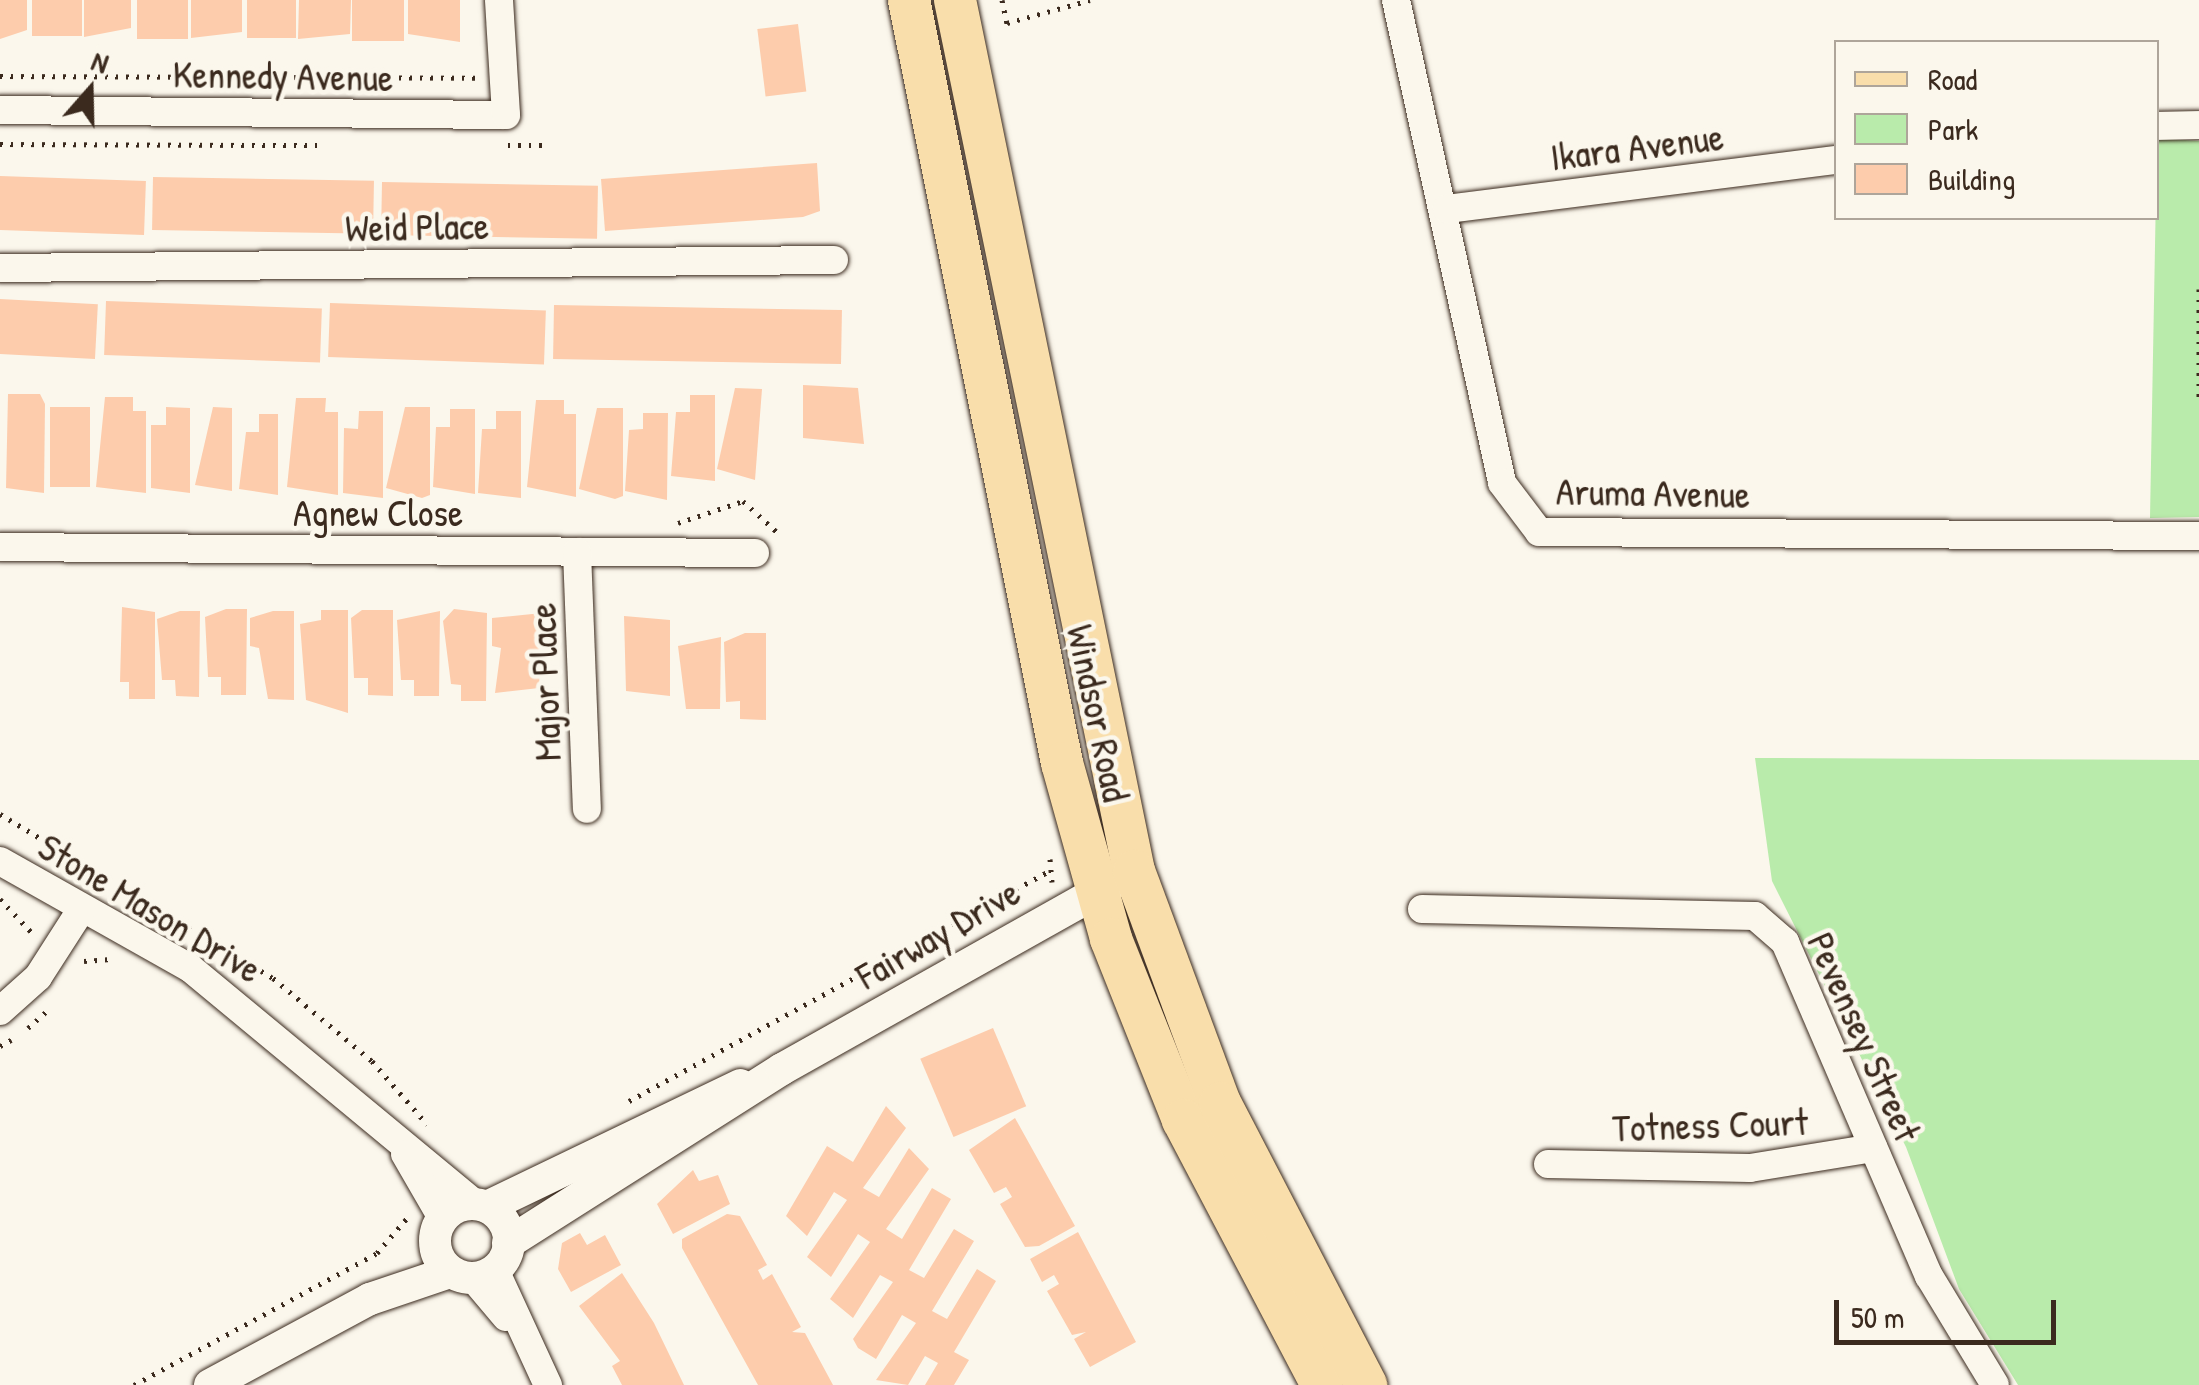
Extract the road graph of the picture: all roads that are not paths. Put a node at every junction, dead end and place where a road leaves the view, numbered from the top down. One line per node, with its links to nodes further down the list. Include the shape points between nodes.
1 (499, 0): 5 (street, Kennedy Avenue, via 506,115)
2 (1396, 0): 9 (street, Aruma Avenue)
3 (962, 2): 4 (street); 18 (main road, Windsor Road)
4 (912, 8): 18 (main road, Windsor Road, via 1062,762)
5 (0, 110)
6 (2199, 124): 7 (street)
7 (2159, 126)
8 (1834, 160): 9 (street, Ikara Avenue)
9 (1446, 209): 12 (street, Aruma Avenue, via 1502,483 1539,532)
10 (834, 260): 11 (street, Weid Place)
11 (0, 268)
12 (2199, 536)
13 (0, 547): 14 (street, Agnew Close)
14 (577, 552): 15 (street, Agnew Close); 16 (street, Major Place)
15 (754, 554)
16 (587, 808)
17 (0, 861): 19 (street, Stone Mason Drive)
18 (1116, 881): 22 (street, Fairway Drive); 32 (main road, Windsor Road, via 1183,1120); 33 (main road, Windsor Road, via 1220,1104)
19 (81, 910): 21 (street, via 56,950); 23 (street, Stone Mason Drive, via 205,978)
20 (1422, 910): 24 (street, Pevensey Street, via 1755,916 1785,942)
21 (0, 1011)
22 (782, 1069): 26 (street, Fairway Drive); 28 (street, Fairway Drive)
23 (396, 1140): 26 (street, Stone Mason Drive); 27 (street, Stone Mason Drive)
24 (1874, 1148): 25 (street, Totness Court, via 1750,1168); 34 (street, Pevensey Street, via 1929,1276)
25 (1548, 1164)
26 (481, 1205): 27 (street, Fairway Drive); 28 (street)
27 (438, 1230): 28 (street); 29 (street, Fairway Drive)
28 (482, 1266): 29 (street, Fairway Drive); 31 (street)
29 (370, 1299): 30 (street, Fairway Drive)
30 (210, 1385)
31 (548, 1385)
32 (1322, 1385)
33 (1366, 1385)
34 (1995, 1385)

